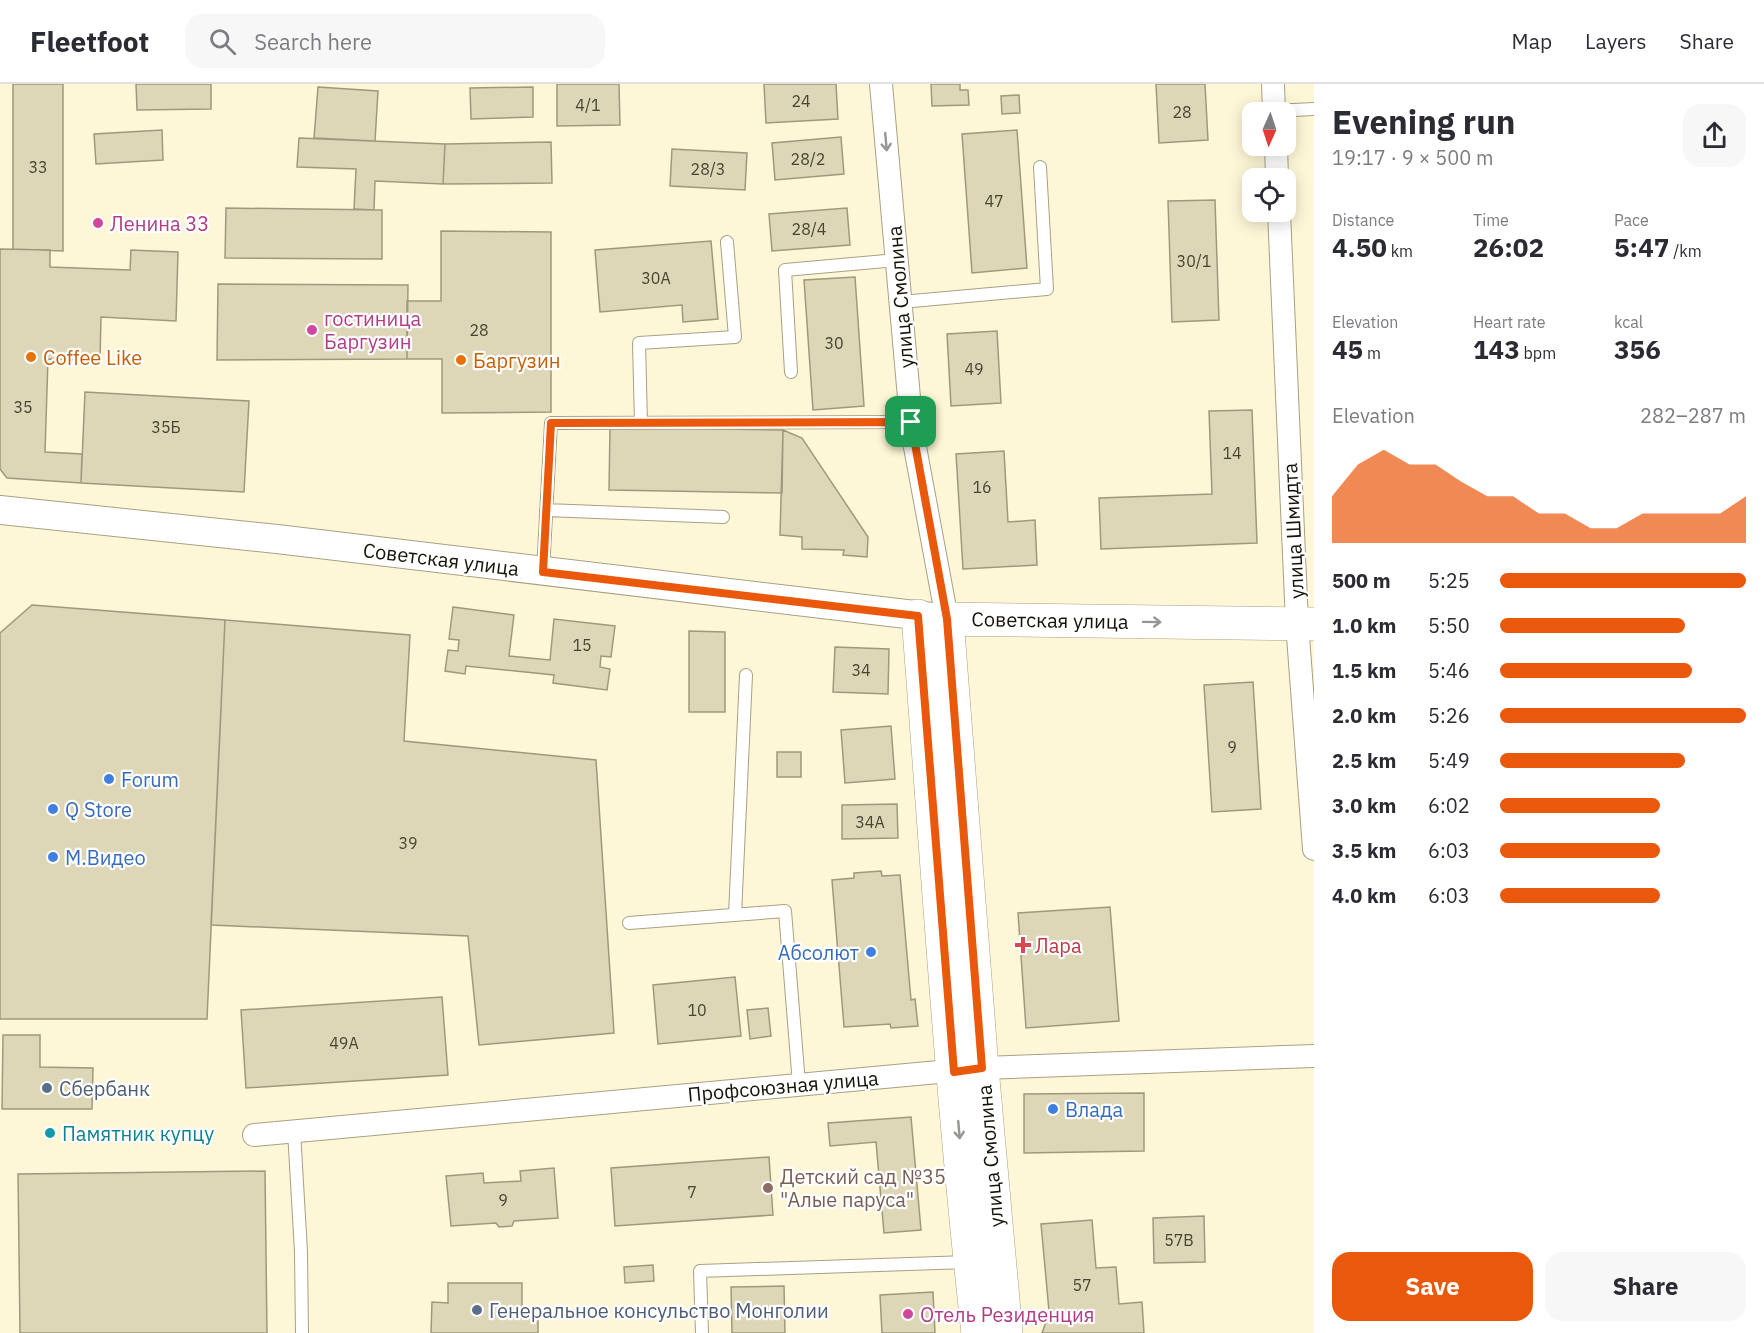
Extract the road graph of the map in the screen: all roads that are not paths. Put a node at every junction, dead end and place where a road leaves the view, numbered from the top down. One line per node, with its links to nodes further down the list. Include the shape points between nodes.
1 (881, 84): 9 (street, улица Смолина, one-way to 9)
2 (1273, 84): 3 (street)
3 (1274, 102)
4 (1314, 109): 5 (lane)
5 (1296, 110)
6 (1040, 167): 10 (lane, via 1047,289)
7 (1280, 222): 19 (street, улица Шмидта)
8 (727, 242): 13 (lane, via 735,337 639,343)
9 (897, 260): 10 (street, улица Смолина); 11 (lane, via 785,270)
10 (900, 302): 12 (street, улица Смолина)
11 (791, 372)
12 (911, 422): 13 (lane); 18 (street, улица Смолина)
13 (641, 423): 15 (lane, via 551,423)
14 (0, 510): 17 (street, Советская улица)
15 (546, 510): 16 (lane); 17 (lane)
16 (723, 518)
17 (543, 572): 18 (street, Советская улица)
18 (932, 617): 19 (main road, Советская улица, one-way to 19); 25 (main road, улица Смолина)
19 (1305, 624): 21 (street, улица Шмидта)
20 (746, 675): 22 (lane)
21 (1314, 849)
22 (735, 915): 23 (lane); 26 (lane, via 785,911)
23 (629, 923)
24 (1314, 1056): 25 (street, Профсоюзная улица)
25 (968, 1070): 26 (street, Профсоюзная улица); 29 (main road, улица Смолина)
26 (799, 1084): 27 (street, Профсоюзная улица)
27 (294, 1131): 28 (street, Профсоюзная улица); 30 (lane)
28 (254, 1135)
29 (985, 1262): 31 (lane, via 700,1271); 32 (main road); 33 (main road, улица Смолина)
30 (302, 1333)
31 (702, 1333)
32 (978, 1333)
33 (1006, 1333)

